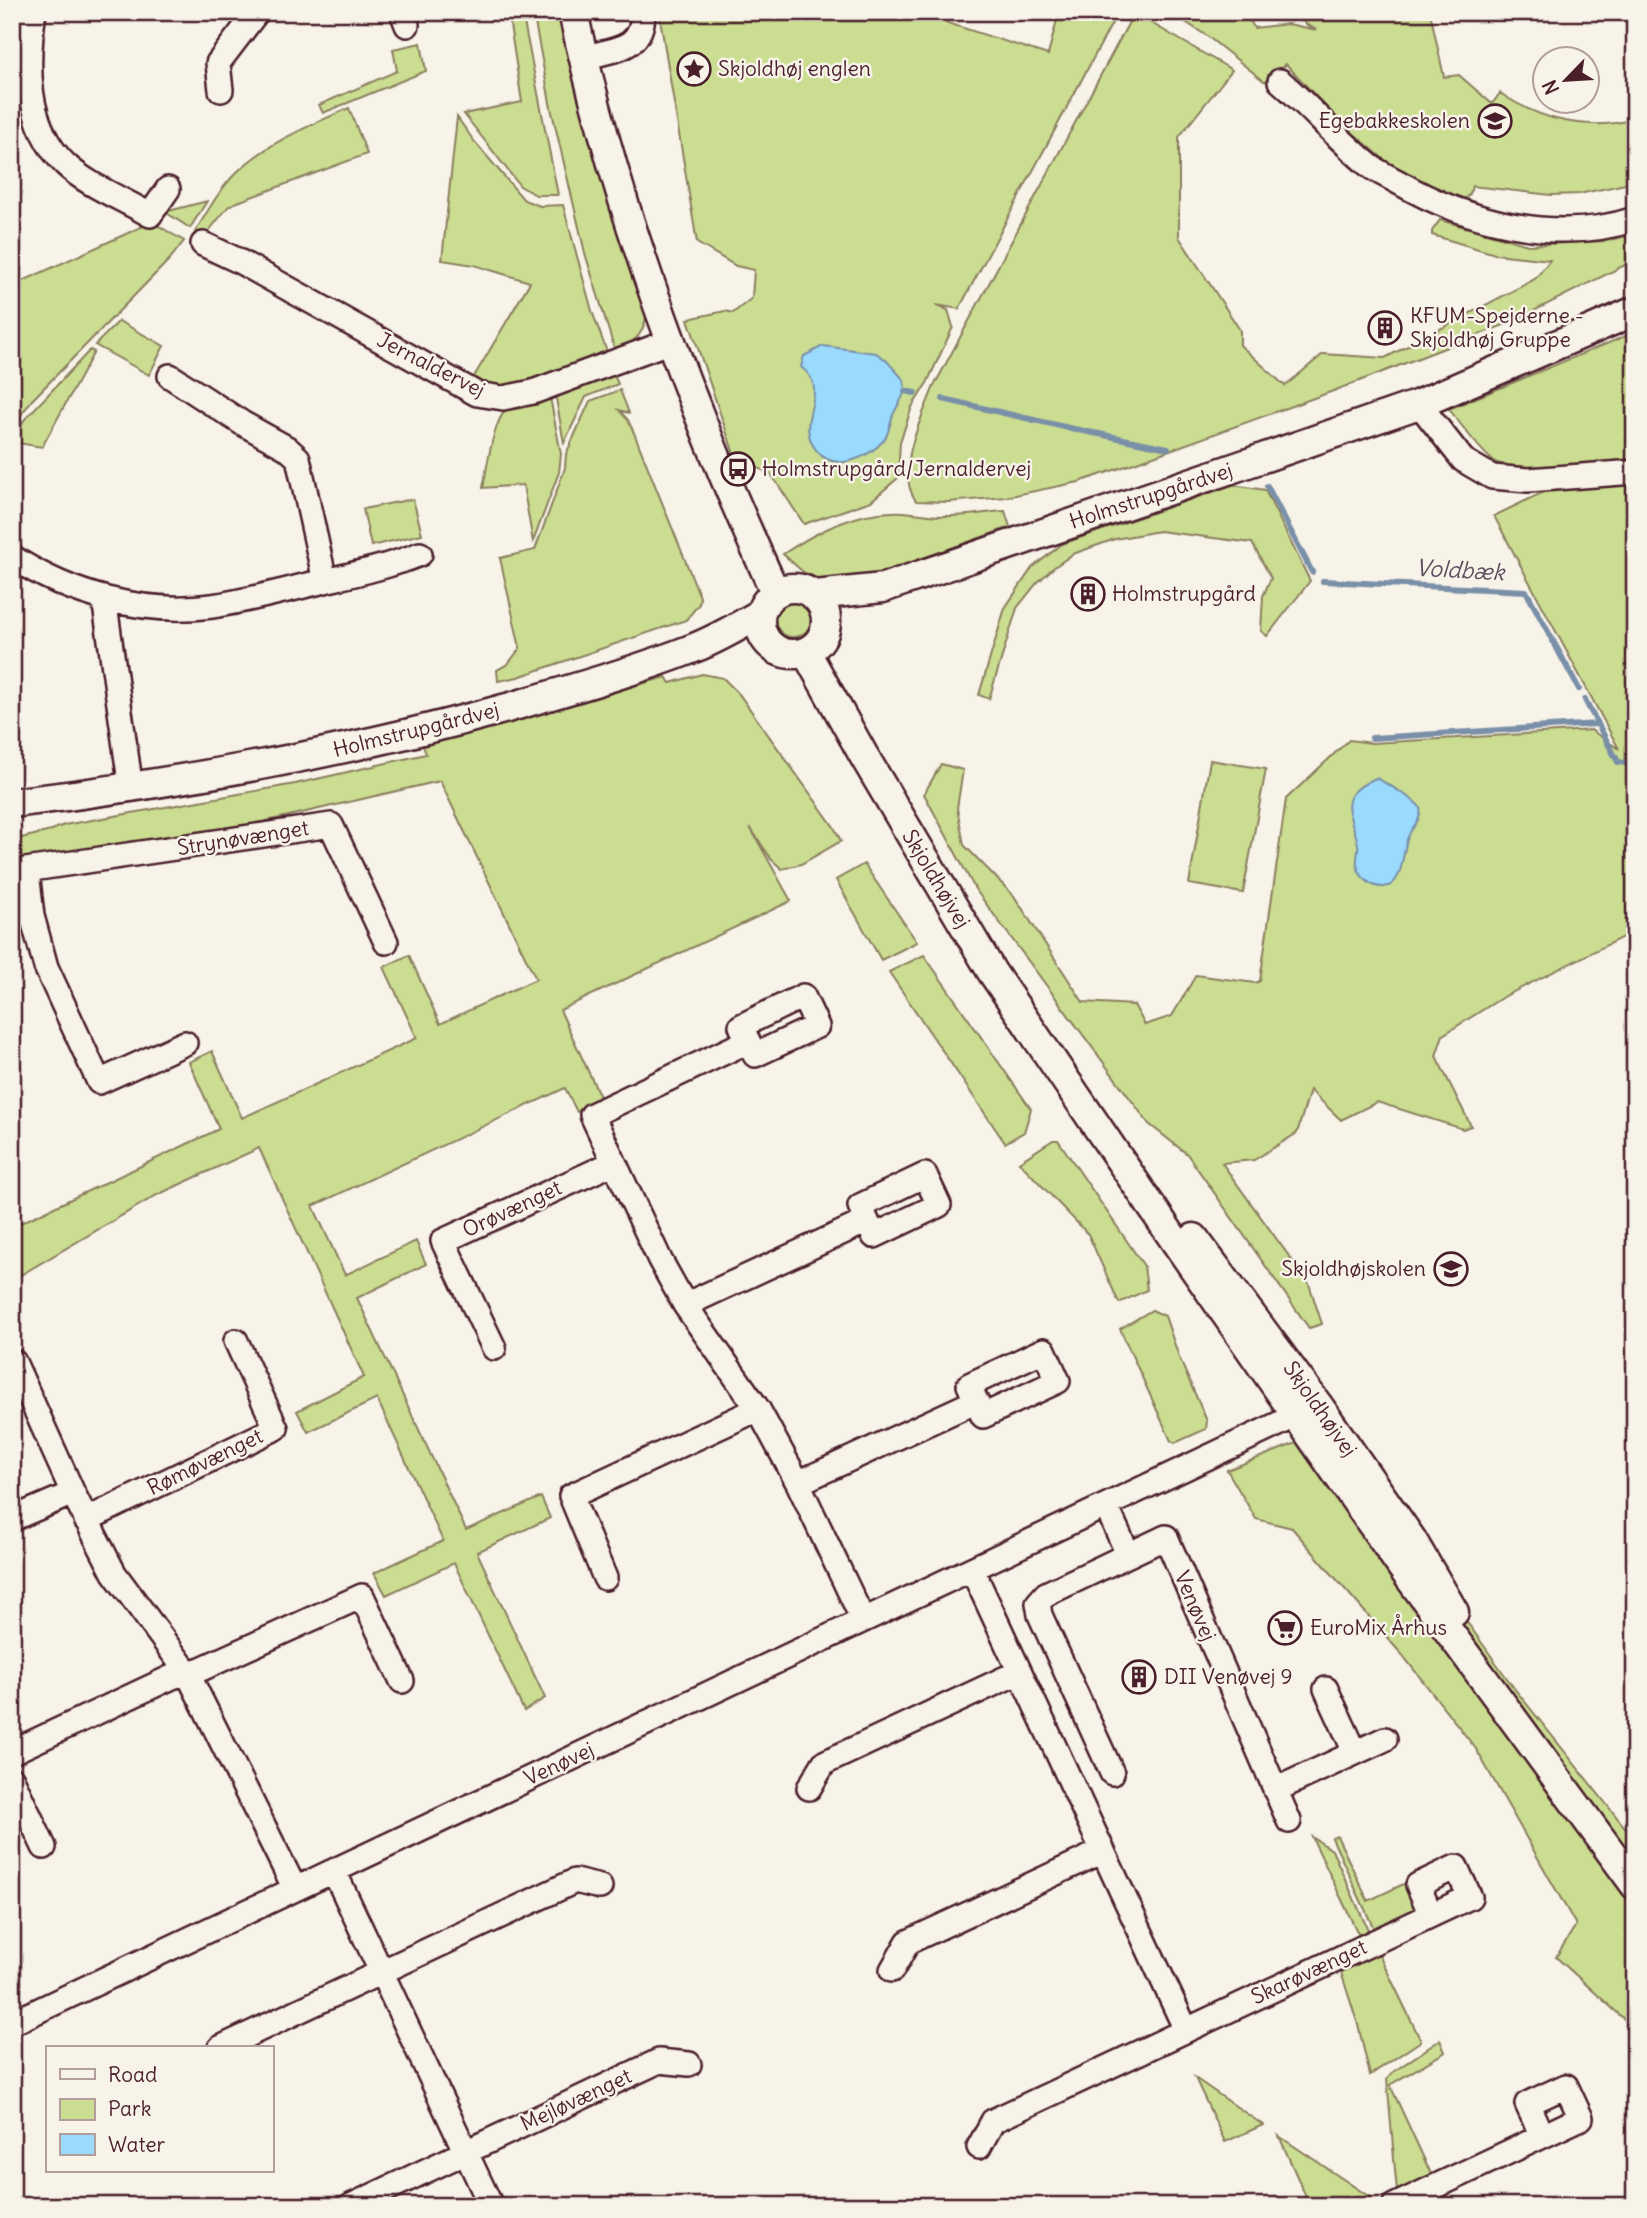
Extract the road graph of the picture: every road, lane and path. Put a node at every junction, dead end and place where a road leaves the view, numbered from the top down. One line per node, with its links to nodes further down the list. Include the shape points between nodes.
1 (34, 12): 8 (street, via 29,82 43,132 66,165 150,215)
2 (257, 12): 7 (street, via 218,63)
3 (573, 12): 5 (street)
4 (643, 12): 5 (street, via 640,33 630,45)
5 (583, 58): 12 (street)
6 (1280, 81): 9 (street, via 1371,167 1427,199 1470,216 1567,230 1614,226)
7 (221, 90)
8 (168, 188)
9 (1635, 219)
10 (203, 244): 12 (street, Jernaldervej, via 477,394 503,398 533,392)
11 (1635, 311): 14 (street, Holmstrupgårdvej)
12 (671, 341): 22 (street, via 748,533)
13 (170, 376): 18 (street, via 298,458)
14 (1419, 404): 15 (street, via 1463,460 1492,477 1528,480); 19 (street, Holmstrupgårdvej)
15 (1635, 472)
16 (420, 554): 18 (street)
17 (12, 557): 21 (street, via 50,579)
18 (325, 581): 21 (street, via 209,606 164,607)
19 (883, 588): 20 (street, Holmstrupgårdvej); 23 (street, Holmstrupgårdvej)
20 (815, 595): 22 (street, via 792,587); 23 (street, via 825,608)
21 (104, 598): 27 (street)
22 (768, 603): 24 (street, via 761,628); 25 (street, Holmstrupgårdvej)
23 (826, 628): 26 (street, via 821,640)
24 (767, 642): 25 (street, Holmstrupgårdvej); 26 (street, via 789,654)
25 (695, 648): 27 (street, Holmstrupgårdvej, via 533,700 390,738)
26 (806, 652): 41 (street, Skjoldhøjvej, via 992,972 1175,1241)
27 (131, 789): 28 (street, Holmstrupgårdvej)
28 (12, 803)
29 (20, 872): 30 (street, Strynøvænget, via 331,825); 32 (street, Strynøvænget, via 46,967 99,1082)
30 (386, 942)
31 (748, 1041): 33 (street, via 592,1115)
32 (186, 1043)
33 (614, 1163): 35 (street); 37 (street, Orøvænget, via 443,1241)
34 (867, 1221): 35 (street)
35 (685, 1305): 40 (street)
36 (236, 1341): 46 (street, Rømøvænget, via 276,1428)
37 (494, 1348)
38 (14, 1362): 43 (street)
39 (976, 1401): 42 (street)
40 (758, 1409): 42 (street); 49 (street, via 571,1496)
41 (1307, 1410): 44 (street, Venøvej); 66 (street, Skjoldhøjvej, via 1406,1573)
42 (798, 1483): 50 (street)
43 (72, 1493): 45 (street); 46 (street)
44 (1106, 1506): 47 (street); 48 (street, Venøvej)
45 (12, 1519)
46 (86, 1520): 51 (street, via 114,1573)
47 (1128, 1554): 58 (street, Venøvej, via 1046,1594 1038,1603); 61 (street, Venøvej, via 1166,1537)
48 (972, 1569): 50 (street, Venøvej); 52 (street)
49 (605, 1578)
50 (863, 1620): 65 (street, Venøvej)
51 (187, 1672): 53 (street, via 362,1597); 56 (street); 68 (street)
52 (1019, 1672): 60 (street, via 824,1763); 64 (street)
53 (402, 1681)
54 (1326, 1689): 57 (street)
55 (1385, 1739): 57 (street)
56 (12, 1752)
57 (1355, 1752): 61 (street)
58 (1112, 1773)
59 (12, 1779): 63 (street)
60 (809, 1788)
61 (1275, 1790): 62 (street, Venøvej)
62 (1289, 1821)
63 (44, 1847)
64 (1103, 1851): 70 (street, via 908,1942); 73 (street)
65 (334, 1871): 68 (street, Venøvej); 71 (street)
66 (1635, 1885)
67 (600, 1887): 71 (street, via 575,1881)
68 (295, 1889): 72 (street, Venøvej)
69 (1431, 1915): 73 (street, Skarøvænget)
70 (892, 1970)
71 (381, 1972): 74 (street); 78 (street)
72 (12, 2023)
73 (1186, 2030): 77 (street, Skarøvænget, via 993,2120)
74 (224, 2046)
75 (689, 2064): 78 (street, Mejløvænget, via 659,2060)
76 (1542, 2136): 81 (street)
77 (979, 2147)
78 (466, 2152): 79 (street, Mejløvænget); 80 (street)
79 (351, 2206)
80 (491, 2206)
81 (1394, 2206)

